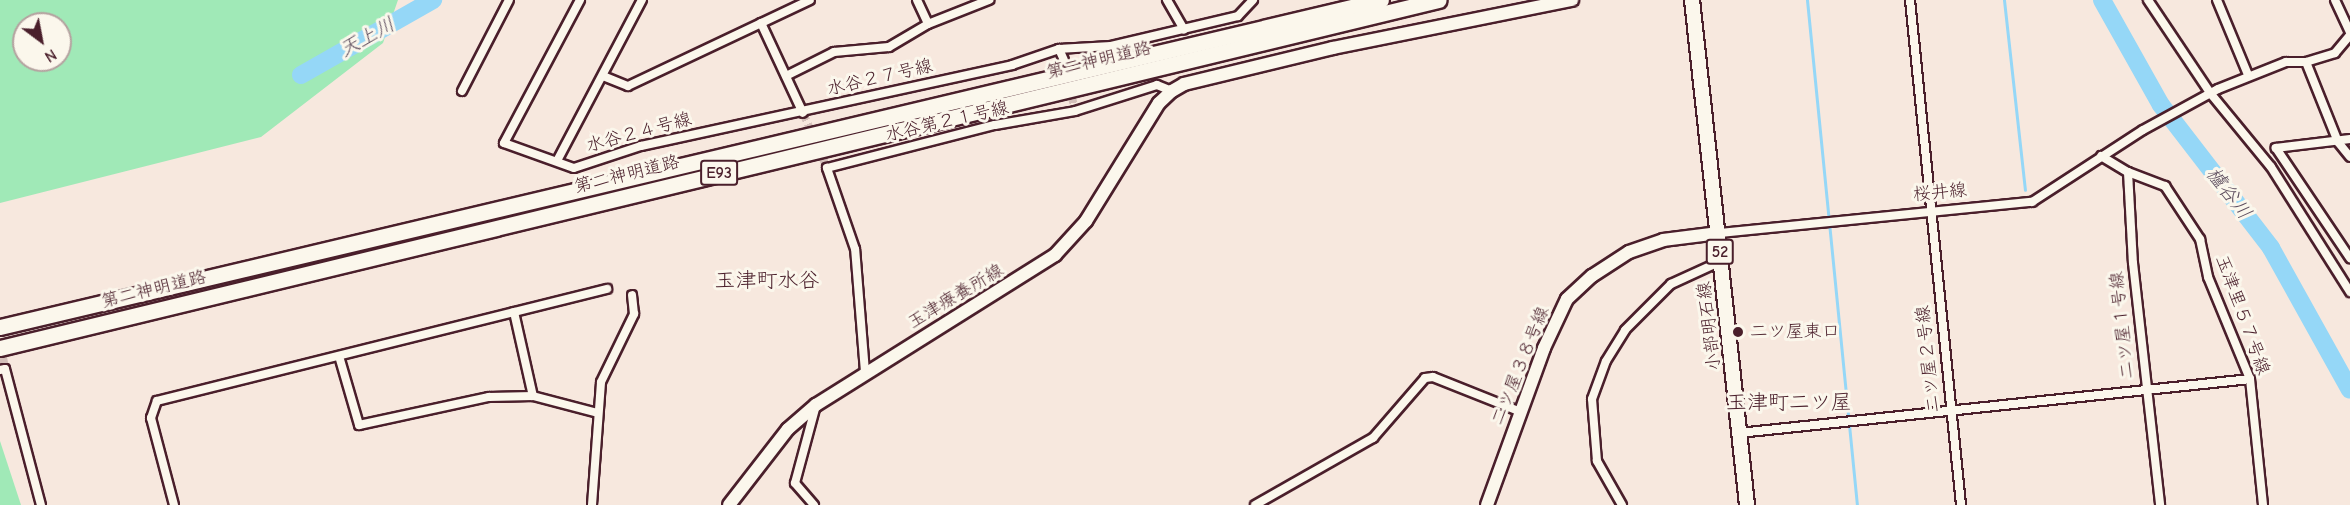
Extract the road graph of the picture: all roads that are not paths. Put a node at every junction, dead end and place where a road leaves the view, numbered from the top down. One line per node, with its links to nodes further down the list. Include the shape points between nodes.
1 (509, 0): 27 (street)
2 (580, 0): 36 (street, 水谷２４号線, via 504,143)
3 (642, 0): 25 (street)
4 (810, 0): 17 (street)
5 (917, 0): 18 (street)
6 (989, 0): 18 (street)
7 (1167, 0): 19 (street)
8 (1253, 0): 19 (street, via 1238,16)
9 (1381, 0): 46 (highway, 第二神明道路 / E93)
10 (1438, 0): 47 (highway, 第二神明道路 / E93)
11 (1572, 0): 28 (street, 玉津療養所線, via 1333,48 1184,84)
12 (1692, 0): 39 (main road, 小部明石線 / 52)
13 (1910, 0): 38 (street, 二ツ屋２号線)
14 (2148, 0): 29 (street)
15 (2217, 0): 24 (street)
16 (2335, 0): 20 (street)
17 (761, 23): 25 (street, via 628,86); 26 (street)
18 (928, 24): 26 (street, via 889,48 834,52)
19 (1184, 29): 21 (street, via 1111,46)
20 (2350, 33): 23 (street, 桜井線, via 2336,53)
21 (1059, 49): 22 (street); 31 (street, 水谷２７号線, via 1012,65)
22 (1064, 60)
23 (2306, 62): 24 (street, 桜井線, via 2286,62); 33 (street)
24 (2248, 75): 29 (street, 桜井線)
25 (603, 76): 36 (street)
26 (786, 76): 31 (street)
27 (462, 91)
28 (1172, 91): 30 (street, 玉津療養所線, via 1157,85); 50 (street, 玉津療養所線, via 1160,103 1086,221 1055,255)
29 (2207, 96): 34 (street, 桜井線); 43 (street, via 2271,166)
30 (1075, 111): 50 (street, 水谷第２１号線, via 995,125 827,168 855,249)
31 (803, 113): 36 (street, 水谷２４号線, via 641,146 574,168)
32 (2350, 139): 33 (street)
33 (2338, 142): 35 (street); 40 (street, via 2276,148)
34 (2101, 156): 37 (street); 38 (street, 桜井線, via 2032,202)
35 (2350, 157)
36 (558, 159)
37 (2128, 172): 51 (street, 玉津里５７号線, via 2165,186 2200,239 2208,278); 52 (street, 二ツ屋１号線)
38 (1929, 210): 39 (street, 桜井線); 55 (street, 二ツ屋２号線)
39 (1719, 233): 41 (main road, 小部明石線 / 52); 56 (street, 二ツ屋３８号線, via 1664,240 1629,252 1592,276 1567,299)
40 (2350, 258)
41 (1721, 261): 58 (main road, 小部明石線 / 52); 66 (street, via 1671,284 1625,330 1606,361 1592,399 1597,461)
42 (607, 289): 45 (street)
43 (2350, 292)
44 (632, 295): 57 (street, via 633,314 601,382)
45 (514, 312): 48 (street); 53 (street)
46 (0, 327)
47 (0, 348)
48 (339, 356): 53 (street, via 359,425 489,397); 60 (street, via 157,401 151,418)
49 (3, 369): 59 (street)
50 (865, 372): 54 (street, 玉津療養所線)
51 (2250, 379): 52 (street); 70 (street, 玉津里５７号線)
52 (2147, 390): 55 (street); 69 (street, 二ツ屋１号線)
53 (533, 396): 57 (street)
54 (816, 405): 62 (street, 玉津療養所線, via 788,429); 63 (street, via 795,483)
55 (1951, 410): 58 (street); 68 (street, 二ツ屋２号線)
56 (1521, 412): 64 (street, via 1433,376 1425,378 1372,438); 65 (street, 二ツ屋３８号線)
57 (597, 413): 61 (street)
58 (1739, 433): 67 (main road, 小部明石線 / 52)
59 (41, 505)
60 (174, 505)
61 (592, 505)
62 (729, 505)
63 (814, 505)
64 (1255, 505)
65 (1487, 505)
66 (1622, 505)
67 (1747, 505)
68 (1961, 505)
69 (2160, 505)
70 (2263, 505)

